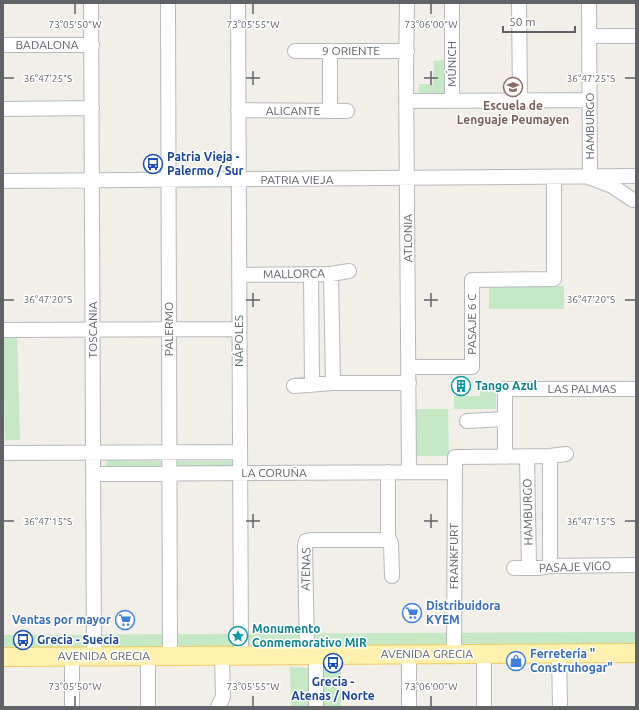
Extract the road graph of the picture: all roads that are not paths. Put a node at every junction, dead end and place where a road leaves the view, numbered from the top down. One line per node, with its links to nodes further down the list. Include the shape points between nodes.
1 (92, 3): 11 (street, TOSCANIA)
2 (168, 3): 28 (street, PALERMO)
3 (238, 3): 21 (street, NÁPOLES)
4 (407, 3): 14 (street, ATLONIA)
5 (452, 3): 18 (street, MÚNICH)
6 (519, 3): 15 (street)
7 (589, 3): 8 (street, HAMBURGO)
8 (589, 36): 9 (street); 16 (street, HAMBURGO)
9 (636, 36)
10 (3, 45): 11 (street, BADALONA)
11 (92, 45): 19 (street, TOSCANIA)
12 (295, 50): 13 (street, 9 ORIENTE)
13 (330, 51): 14 (street, 9 ORIENTE); 22 (street)
14 (407, 51): 17 (street, ATLONIA)
15 (520, 100): 16 (street); 18 (street)
16 (590, 100): 26 (street, HAMBURGO)
17 (406, 101): 18 (street); 27 (street, ATLONIA)
18 (452, 101)
19 (92, 108): 20 (street); 32 (street, TOSCANIA)
20 (3, 109)
21 (238, 110): 22 (street, ALICANTE); 29 (street, NÁPOLES)
22 (330, 111): 23 (street, ALICANTE)
23 (347, 111)
24 (636, 176): 26 (street, PATRIA VIEJA)
25 (554, 178): 26 (street, PATRIA VIEJA); 27 (street, PATRIA VIEJA); 42 (street, PASAJE 6 C, via 554,278 472,280 472,367)
26 (590, 178): 33 (street, PATRIA VIEJA, via 612,186)
27 (407, 179): 29 (street, PATRIA VIEJA); 42 (street, ATLONIA)
28 (168, 180): 29 (street, PATRIA VIEJA); 32 (street, PATRIA VIEJA); 41 (street, PALERMO)
29 (239, 180): 37 (street, NÁPOLES)
30 (636, 180): 33 (street, via 631,189)
31 (3, 181): 32 (street, PATRIA VIEJA)
32 (93, 181): 40 (street, TOSCANIA)
33 (635, 203)
34 (349, 271): 36 (street, MALLORCA)
35 (311, 274): 36 (street, MALLORCA); 37 (street, MALLORCA); 45 (street)
36 (331, 274): 43 (street)
37 (239, 275): 38 (street, NÁPOLES)
38 (239, 329): 41 (street); 51 (street, NÁPOLES)
39 (3, 330): 40 (street)
40 (93, 330): 41 (street); 53 (street, TOSCANIA)
41 (169, 330): 50 (street, PALERMO)
42 (409, 367): 44 (street, ATLONIA)
43 (333, 383): 44 (street); 45 (street)
44 (409, 383): 59 (street, ATLONIA)
45 (312, 385): 46 (street)
46 (294, 386)
47 (636, 389): 48 (street, LAS PALMAS, via 505,389)
48 (505, 419): 49 (street); 56 (street)
49 (467, 421)
50 (169, 452): 51 (street, LA CORUÑA); 53 (street, LA CORUÑA); 61 (street, PALERMO)
51 (240, 452): 62 (street, NÁPOLES)
52 (3, 453): 53 (street, LA CORUÑA)
53 (94, 453): 63 (street, TOSCANIA)
54 (566, 454): 55 (street)
55 (550, 456): 57 (street); 65 (street, HAMBURGO)
56 (505, 457): 57 (street); 60 (street, FRANKFURT, via 455,458)
57 (527, 457): 68 (street, HAMBURGO)
58 (388, 472): 59 (street, LA CORUÑA); 62 (street, LA CORUÑA); 64 (street)
59 (409, 472): 60 (street, LA CORUÑA)
60 (455, 472): 73 (street, FRANKFURT)
61 (169, 473): 62 (street, LA CORUÑA); 63 (street, LA CORUÑA); 80 (street, PALERMO)
62 (240, 473): 75 (street, NÁPOLES)
63 (94, 474): 78 (street, TOSCANIA)
64 (388, 537): 69 (street, via 391,543); 76 (street, ATENAS, via 383,540 306,541)
65 (550, 566): 66 (street, PASAJE VIGO); 68 (street, PASAJE VIGO)
66 (636, 566)
67 (514, 568): 68 (street, PASAJE VIGO)
68 (529, 568)
69 (392, 576)
70 (559, 653): 71 (main road, AVENIDA GRECIA); 74 (main road, AVENIDA GRECIA); 89 (street)
71 (636, 653)
72 (409, 654): 73 (main road, AVENIDA GRECIA); 76 (main road, AVENIDA GRECIA); 87 (street)
73 (454, 654): 74 (main road, AVENIDA GRECIA)
74 (484, 654): 88 (street)
75 (241, 655): 76 (main road, AVENIDA GRECIA); 81 (main road, AVENIDA GRECIA)
76 (311, 655): 86 (street, ATENAS)
77 (72, 656): 78 (main road, AVENIDA GRECIA); 82 (main road, AVENIDA GRECIA); 84 (street)
78 (94, 656): 79 (main road, AVENIDA GRECIA)
79 (148, 656): 80 (main road, AVENIDA GRECIA); 85 (street)
80 (170, 656): 81 (main road, AVENIDA GRECIA)
81 (222, 656): 83 (street)
82 (3, 657)
83 (223, 704)
84 (72, 707)
85 (148, 707)
86 (316, 707)
87 (409, 707)
88 (484, 707)
89 (560, 707)

